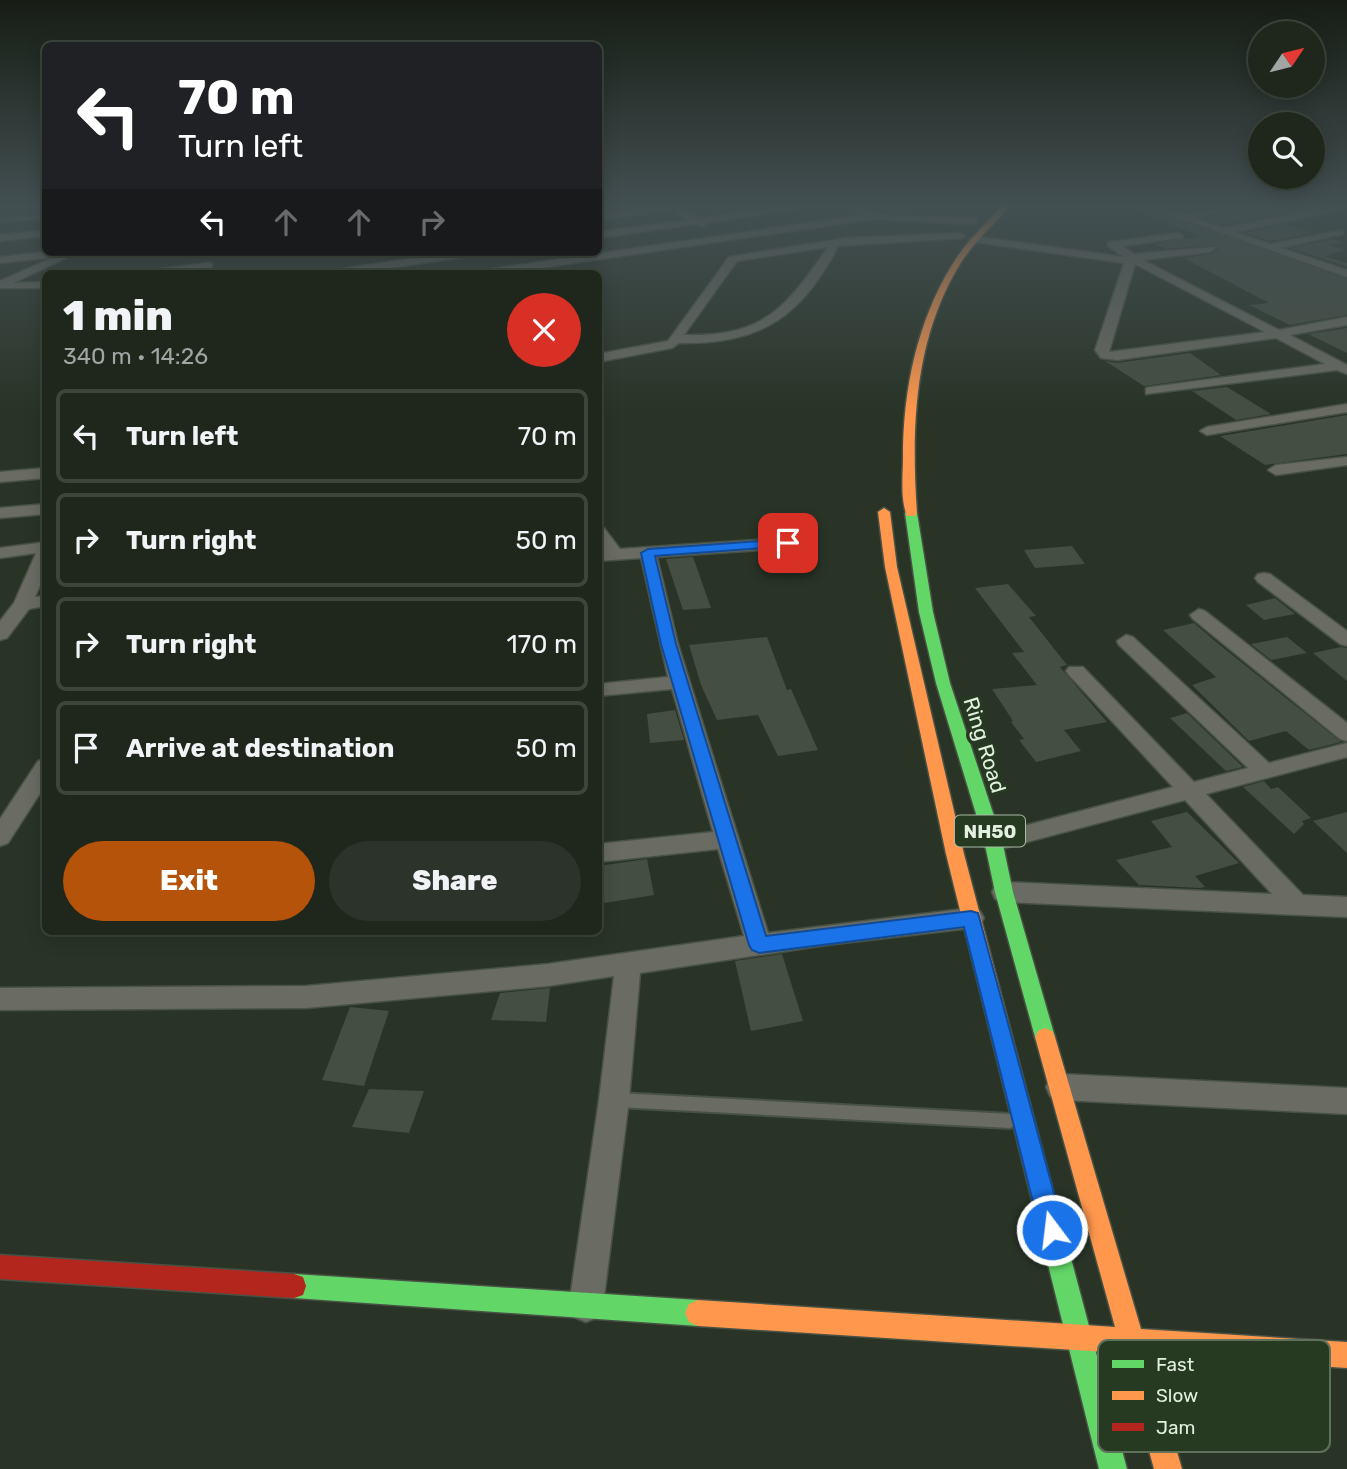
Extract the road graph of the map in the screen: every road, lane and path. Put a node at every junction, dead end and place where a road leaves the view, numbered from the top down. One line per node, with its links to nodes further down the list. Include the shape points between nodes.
1 (23, 276): 8 (street)
2 (721, 276): 11 (street)
3 (813, 276): 11 (street, via 792,305 761,328)
4 (947, 276): 47 (main road, Ring Road / NH50, via 921,339 909,406 905,468 929,621 963,751)
5 (1123, 276): 10 (street, via 1101,350 1105,355)
6 (1167, 276): 10 (street)
7 (42, 285): 8 (street)
8 (0, 286)
9 (1347, 321): 10 (street)
10 (1276, 334): 13 (street)
11 (676, 339): 12 (street, via 672,344)
12 (602, 357)
13 (1343, 368): 14 (street)
14 (1151, 391)
15 (1347, 408): 16 (street)
16 (1207, 431)
17 (1347, 461): 18 (street)
18 (1276, 470)
19 (42, 473): 20 (street)
20 (0, 477)
21 (882, 495): 52 (main road, NH50, via 891,567)
22 (42, 509): 23 (street)
23 (0, 513)
24 (788, 543): 27 (street)
25 (42, 549): 26 (street)
26 (0, 552)
27 (648, 553): 28 (street); 38 (street)
28 (607, 555)
29 (42, 559): 32 (street)
30 (1264, 578): 35 (street)
31 (42, 602): 32 (street)
32 (23, 604): 34 (street)
33 (1199, 615): 40 (street)
34 (2, 628)
35 (1347, 640)
36 (1126, 641): 43 (street)
37 (1076, 671): 44 (street)
38 (680, 682): 39 (street); 46 (street)
39 (602, 690)
40 (1347, 734)
41 (1342, 757): 43 (street)
42 (42, 772): 45 (street)
43 (1265, 772): 44 (street)
44 (1188, 791): 47 (street); 50 (street)
45 (0, 837)
46 (727, 839): 48 (street); 53 (street)
47 (993, 842): 49 (main road, Ring Road / NH50)
48 (602, 853)
49 (1004, 892): 50 (street); 56 (main road, Ring Road / NH50)
50 (1297, 905): 51 (street)
51 (1347, 907)
52 (971, 918): 53 (street); 59 (main road, NH50)
53 (759, 945): 54 (street)
54 (628, 964): 55 (street, via 306,996); 57 (street)
55 (0, 999)
56 (1060, 1087): 58 (street); 64 (main road, Ring Road / NH50)
57 (614, 1100): 59 (lane); 61 (street)
58 (1347, 1101)
59 (1024, 1122): 62 (main road, NH50)
60 (0, 1267): 61 (main road)
61 (586, 1305): 62 (main road)
62 (1079, 1337): 63 (main road); 65 (main road, NH50)
63 (1118, 1340)
64 (1131, 1340)
65 (1098, 1409)
66 (1109, 1452): 68 (main road, NH50)
67 (1163, 1452): 69 (main road, Ring Road / NH50)
68 (1114, 1469)
69 (1168, 1469)

